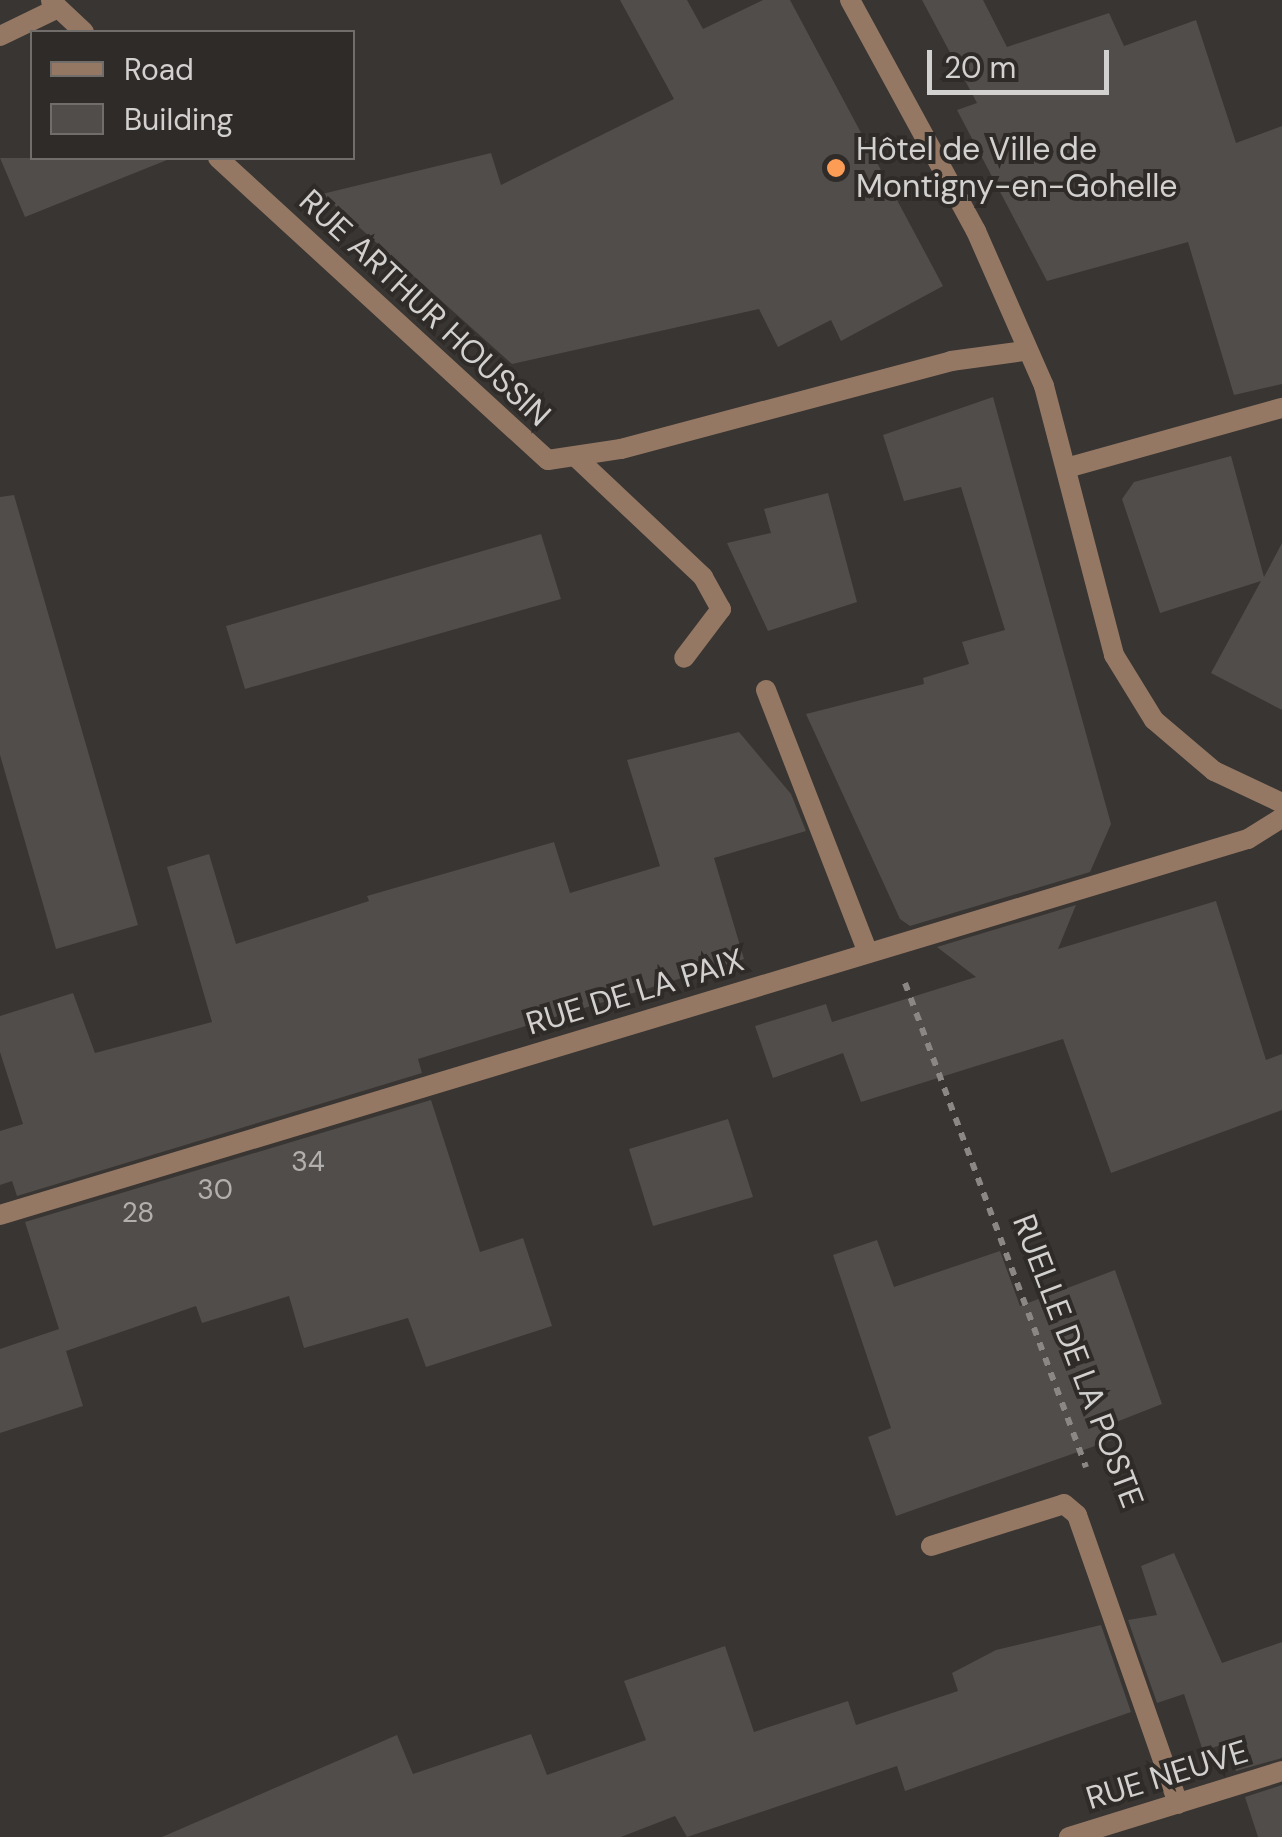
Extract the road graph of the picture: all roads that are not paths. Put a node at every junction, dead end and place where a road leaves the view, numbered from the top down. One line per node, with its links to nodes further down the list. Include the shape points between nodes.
1 (850, 0): 6 (street, via 976,231)
2 (54, 4): 3 (street); 4 (street)
3 (82, 30)
4 (0, 36)
5 (220, 160): 8 (street, RUE ARTHUR HOUSSIN, via 548,460)
6 (1024, 351): 8 (street, via 951,361); 9 (street, via 1044,386)
7 (1282, 408): 9 (street)
8 (578, 459): 10 (street, RUE ARTHUR HOUSSIN, via 703,577 721,609)
9 (1070, 468): 12 (street, via 1114,655 1154,720 1214,771)
10 (684, 658)
11 (766, 690): 14 (street)
12 (1282, 803)
13 (1282, 818): 14 (street, RUE DE LA PAIX, via 1248,840)
14 (868, 953): 15 (street, RUE DE LA PAIX)
15 (0, 1215)
16 (931, 1546): 18 (street, RUELLE DE LA POSTE, via 1064,1504 1078,1516)
17 (1282, 1770): 18 (street, RUE NEUVE)
18 (1178, 1804): 19 (street, RUE NEUVE)
19 (1069, 1837)

